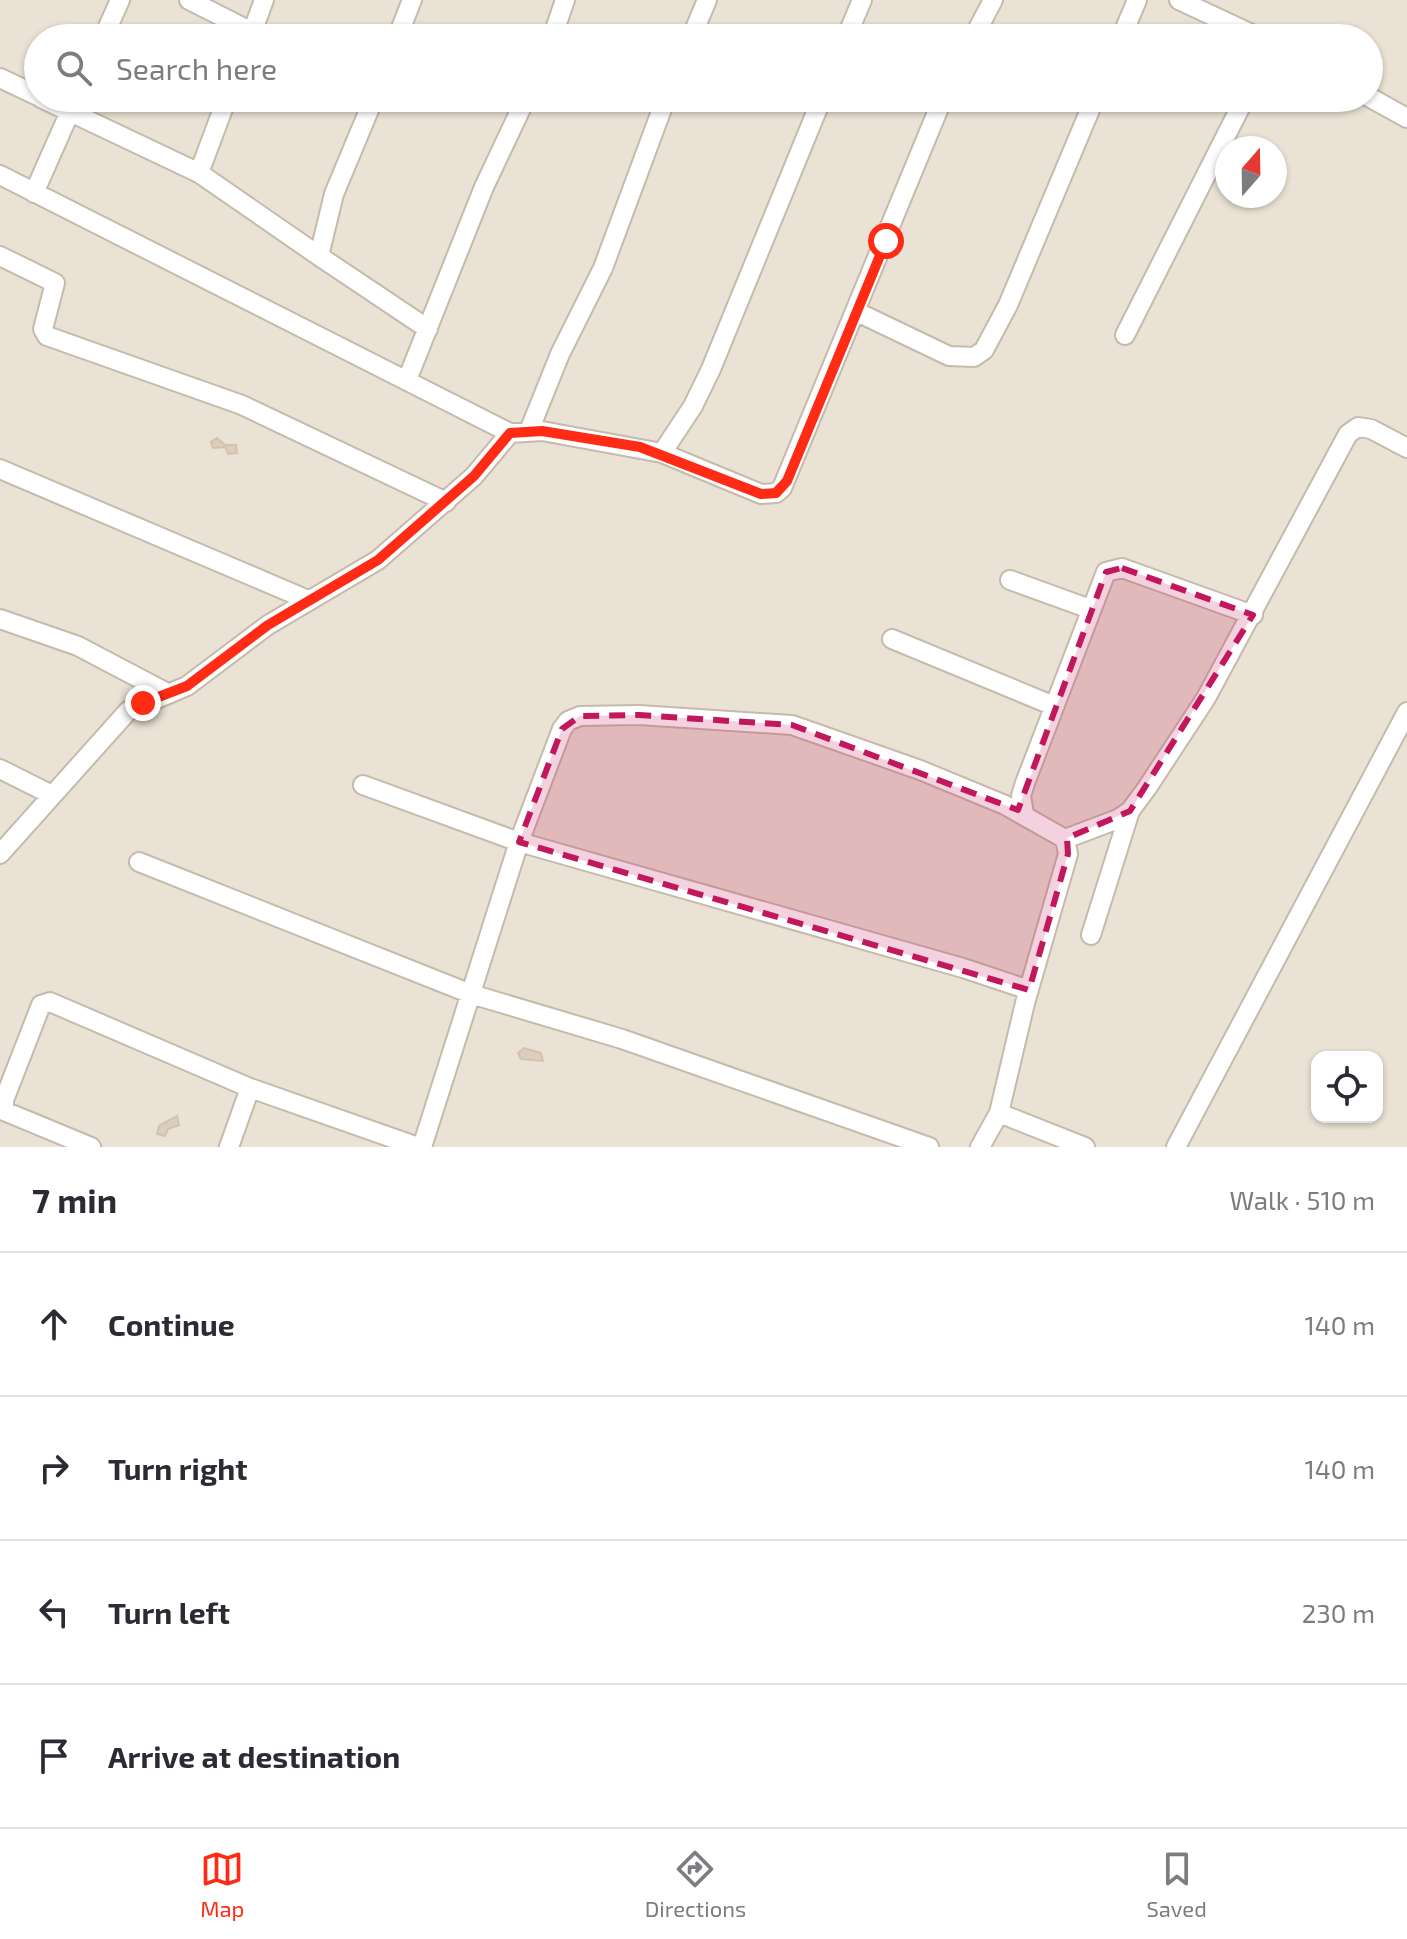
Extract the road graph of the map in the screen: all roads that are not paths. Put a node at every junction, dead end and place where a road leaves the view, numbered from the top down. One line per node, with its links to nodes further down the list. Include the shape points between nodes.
1 (120, 0): 11 (street)
2 (189, 0): 12 (street)
3 (264, 0): 13 (street)
4 (412, 0): 14 (street)
5 (565, 0): 15 (street)
6 (707, 0): 16 (street)
7 (862, 0): 17 (street)
8 (993, 0): 18 (street)
9 (1137, 0): 19 (street)
10 (1179, 0): 20 (street)
11 (109, 24)
12 (232, 24)
13 (255, 24)
14 (403, 24)
15 (557, 24)
16 (697, 24)
17 (852, 24)
18 (980, 24)
19 (1127, 24)
20 (1230, 24)
21 (0, 78): 22 (street)
22 (24, 89)
23 (1383, 105): 34 (street)
24 (70, 112): 37 (street)
25 (86, 112): 35 (street)
26 (222, 112): 35 (street)
27 (368, 112): 39 (street, via 334,194)
28 (519, 112): 41 (street)
29 (661, 112): 44 (street, via 603,268)
30 (816, 112): 47 (street, via 711,369)
31 (937, 112): 40 (street)
32 (1089, 112): 40 (street, via 984,350 974,357 949,356)
33 (1238, 112): 42 (street)
34 (1407, 118)
35 (199, 173): 39 (street)
36 (0, 175): 37 (street)
37 (34, 193): 43 (street)
38 (0, 256): 49 (street, via 55,283 43,329 47,336 242,405)
39 (319, 256): 41 (street)
40 (855, 311): 47 (street, via 787,481 776,493 761,494)
41 (428, 329): 43 (street)
42 (1125, 335)
43 (407, 380): 45 (street)
44 (529, 431): 45 (street); 47 (street)
45 (510, 433): 49 (street)
46 (1407, 448): 53 (street, via 1371,429 1358,427 1348,434)
47 (662, 453)
48 (0, 469): 51 (street)
49 (446, 502): 51 (street, via 378,560)
50 (1010, 580): 52 (street)
51 (308, 600): 56 (street)
52 (1090, 609): 53 (street, via 1102,577 1115,567); 57 (street)
53 (1253, 615): 62 (street, via 1206,698)
54 (0, 619): 56 (street, via 78,646)
55 (892, 639): 57 (street)
56 (169, 694): 61 (street, via 128,711)
57 (1054, 706): 63 (street, via 1021,796)
58 (1407, 712): 79 (street)
59 (0, 769): 61 (street)
60 (363, 785): 65 (street)
61 (50, 794): 66 (street)
62 (1130, 811): 64 (street); 68 (street)
63 (1024, 814): 64 (street); 65 (street, via 792,725 580,716 562,729)
64 (1065, 839): 69 (street, via 1068,854)
65 (519, 842): 69 (street); 70 (street)
66 (0, 854)
67 (139, 862): 70 (street)
68 (1091, 935)
69 (1029, 990): 72 (street)
70 (471, 994): 75 (street); 76 (street, via 622,1039)
71 (250, 1088): 73 (street, via 50,1002 41,1005 4,1111); 74 (street); 75 (street)
72 (999, 1113): 77 (street); 78 (street)
73 (91, 1147)
74 (229, 1147)
75 (420, 1147)
76 (929, 1147)
77 (980, 1147)
78 (1085, 1147)
79 (1176, 1147)

